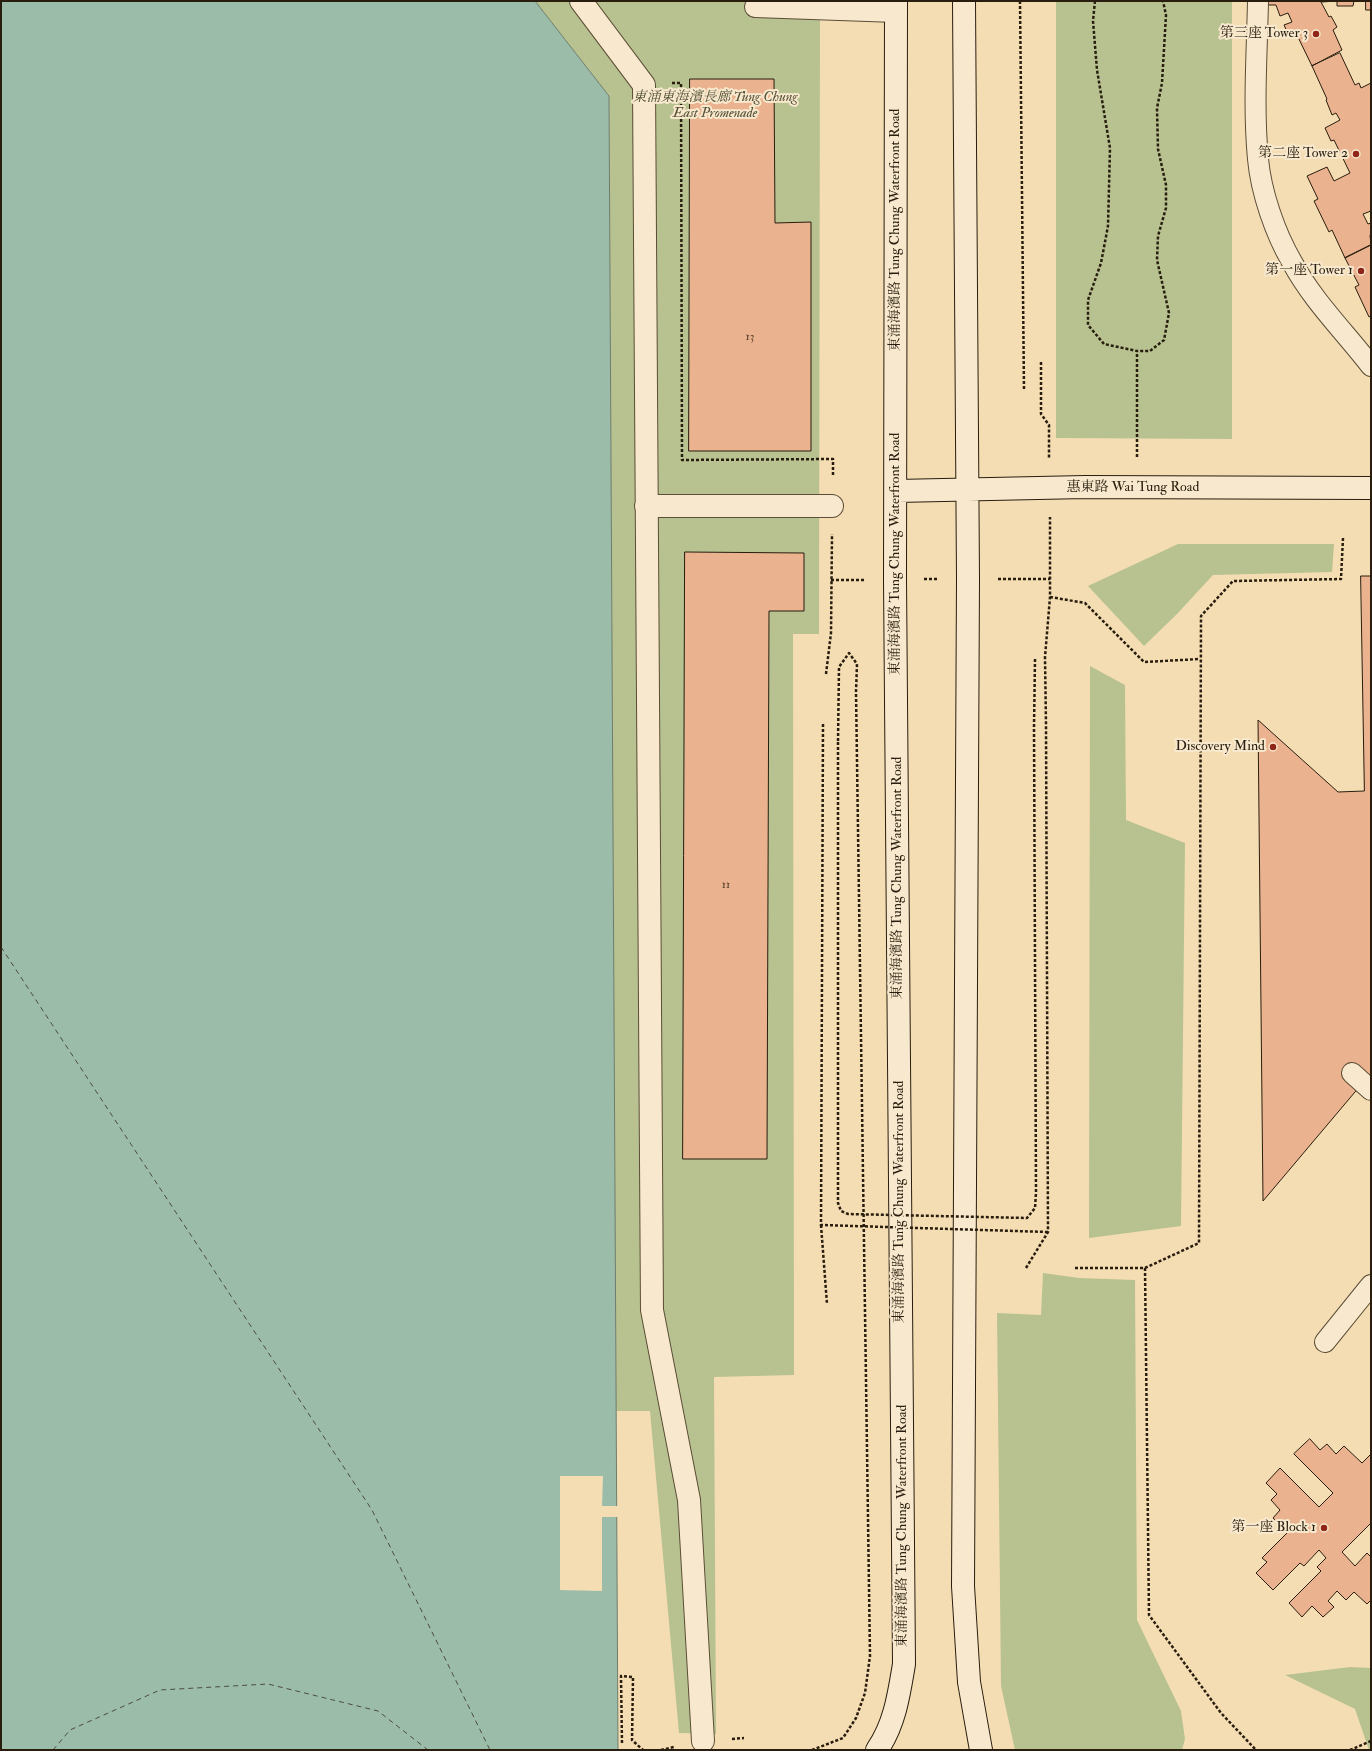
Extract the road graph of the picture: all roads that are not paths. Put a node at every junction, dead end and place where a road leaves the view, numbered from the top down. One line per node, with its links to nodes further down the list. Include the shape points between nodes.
1 (581, 1): 10 (main road, via 644,85)
2 (964, 1): 9 (main road)
3 (1258, 1): 6 (lane, via 1256,127 1258,160 1264,192 1291,262 1316,300)
4 (896, 6): 5 (lane); 8 (main road, 東涌海濱路 Tung Chung Waterfront Road)
5 (755, 7)
6 (1371, 366)
7 (1371, 488): 9 (main road, 惠東路 Wai Tung Road, via 1085,487)
8 (896, 491): 9 (main road, 惠東路 Wai Tung Road); 17 (main road, 東涌海濱路 Tung Chung Waterfront Road, via 904,1664 897,1706 884,1740)
9 (968, 491): 18 (main road, via 963,1586 969,1682)
10 (646, 506): 11 (main road); 16 (main road, via 652,1310 689,1500)
11 (832, 506)
12 (1352, 1073): 13 (lane)
13 (1371, 1090)
14 (1371, 1284): 15 (lane)
15 (1325, 1342)
16 (704, 1746)
17 (877, 1750)
18 (981, 1750)

